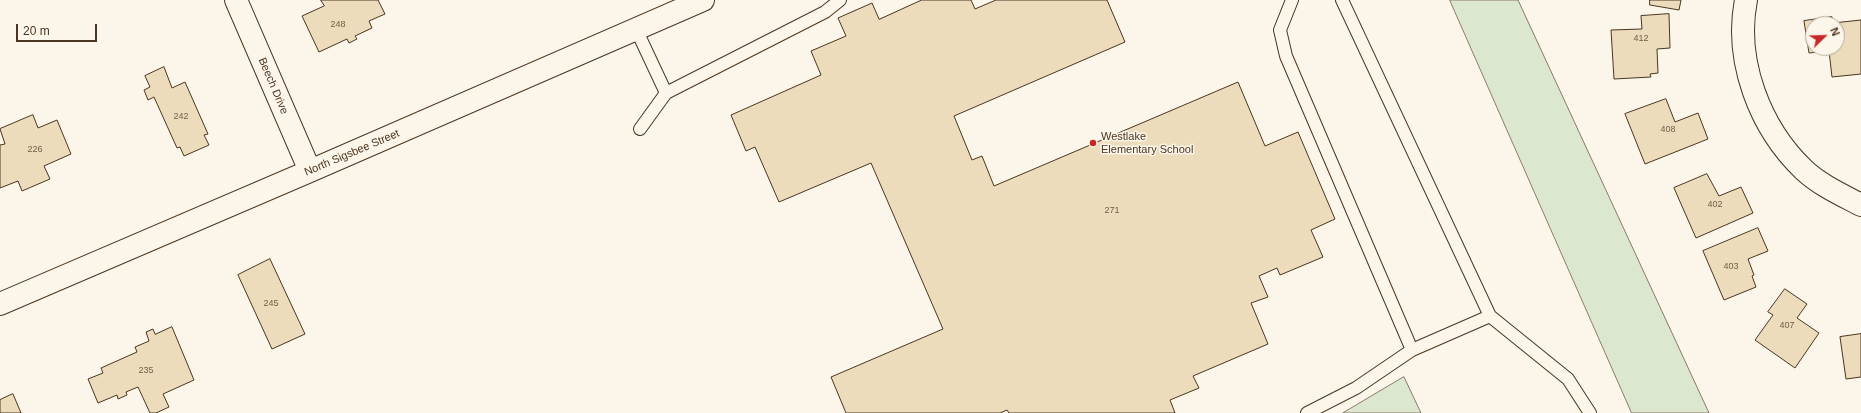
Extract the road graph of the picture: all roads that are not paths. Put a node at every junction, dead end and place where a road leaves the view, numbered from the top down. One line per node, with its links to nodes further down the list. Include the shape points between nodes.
1 (236, 0): 10 (street, Beech Drive)
2 (703, 0): 7 (street, North Sigsbee Street)
3 (840, 0): 8 (lane, via 825,12)
4 (1292, 0): 14 (lane, via 1280,30 1286,56)
5 (1342, 0): 13 (lane)
6 (1746, 0): 11 (street, via 1743,28 1746,61 1752,86 1765,118 1785,149 1804,170 1841,196)
7 (636, 29): 8 (lane); 10 (street, North Sigsbee Street)
8 (666, 93): 9 (lane)
9 (640, 129)
10 (310, 171): 12 (street, North Sigsbee Street)
11 (1861, 205)
12 (0, 304)
13 (1490, 316): 14 (lane); 16 (lane, via 1568,379)
14 (1412, 350): 15 (lane, via 1356,388)
15 (1307, 413)
16 (1590, 413)

